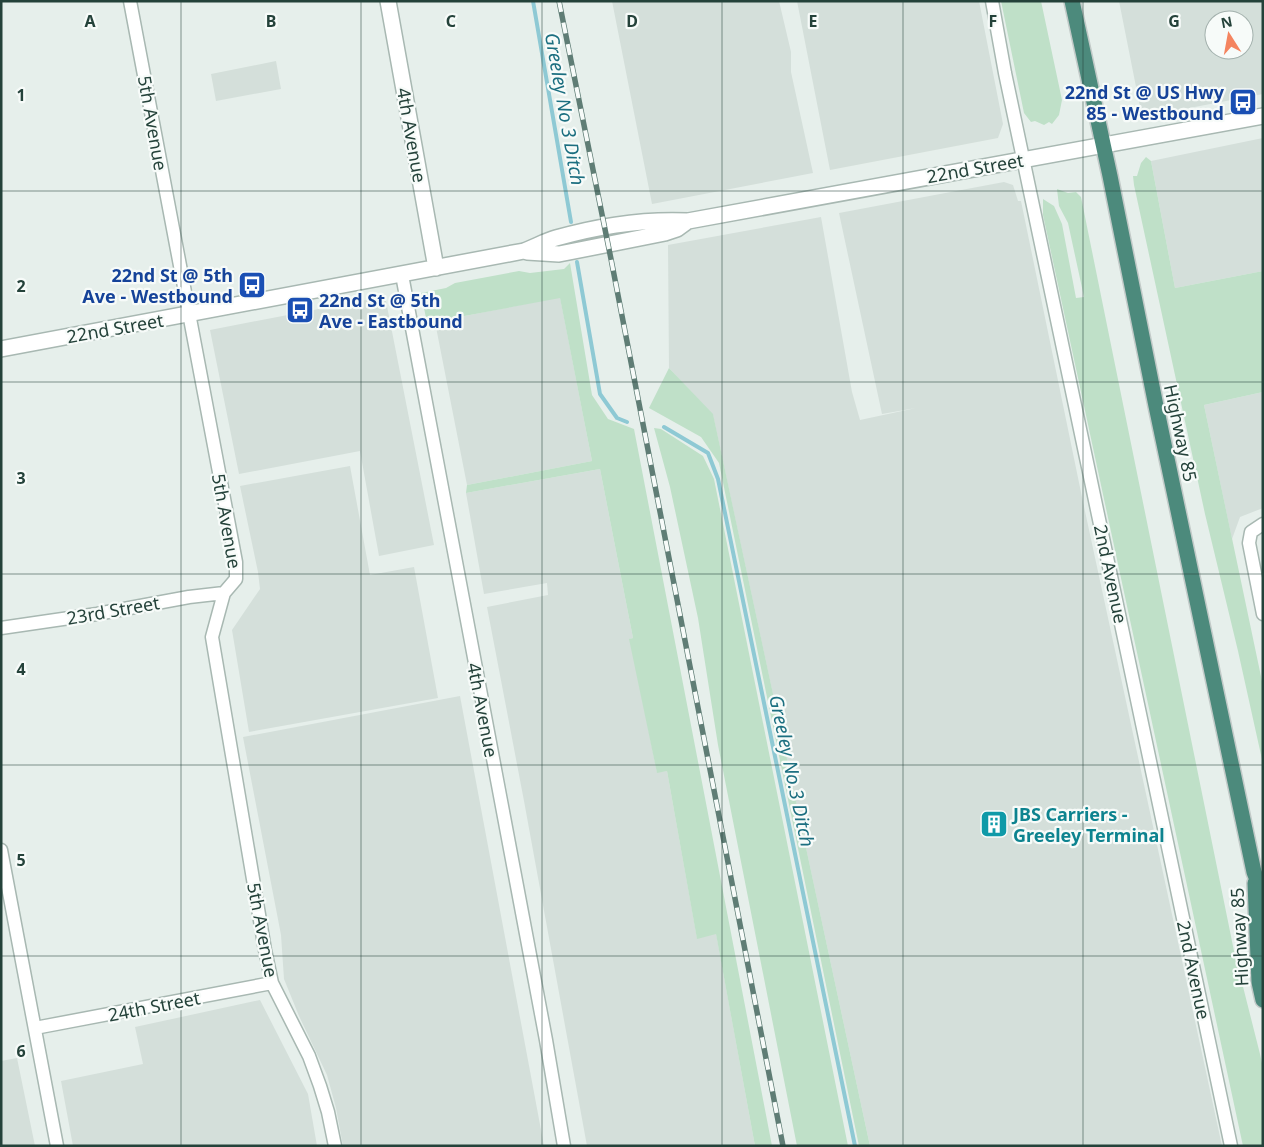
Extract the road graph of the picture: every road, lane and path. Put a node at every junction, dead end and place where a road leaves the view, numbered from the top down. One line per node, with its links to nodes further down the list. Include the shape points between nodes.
1 (130, 1): 10 (street, 5th Avenue)
2 (388, 1): 8 (street, 4th Avenue)
3 (992, 1): 7 (street, 2nd Avenue)
4 (1072, 1): 6 (highway, Highway 85)
5 (1263, 116): 6 (street, 22nd Street)
6 (1103, 145): 7 (street, 22nd Street); 17 (highway, Highway 85)
7 (1023, 159): 8 (street, 22nd Street, via 688,221 661,220 604,227 555,238 524,251); 26 (street, 2nd Avenue)
8 (436, 268): 9 (street, 22nd Street)
9 (402, 275): 10 (street, 22nd Street); 25 (street, 4th Avenue)
10 (188, 315): 11 (street, 22nd Street); 13 (street, 5th Avenue, via 236,562 236,579)
11 (1, 349)
12 (1263, 524): 14 (street, via 1251,532 1249,543)
13 (224, 593): 15 (street, 23rd Street); 20 (street, 5th Avenue, via 212,637)
14 (1263, 614)
15 (1, 628)
16 (1, 850): 19 (street)
17 (1254, 872): 18 (highway, Highway 85); 21 (highway, Highway 85, via 1259,982)
18 (1263, 895)
19 (6, 901): 22 (street)
20 (272, 983): 22 (street, 24th Street); 24 (street, 5th Avenue, via 314,1071)
21 (1263, 1000)
22 (35, 1028): 23 (street)
23 (57, 1146)
24 (335, 1146)
25 (564, 1146)
26 (1232, 1146)

